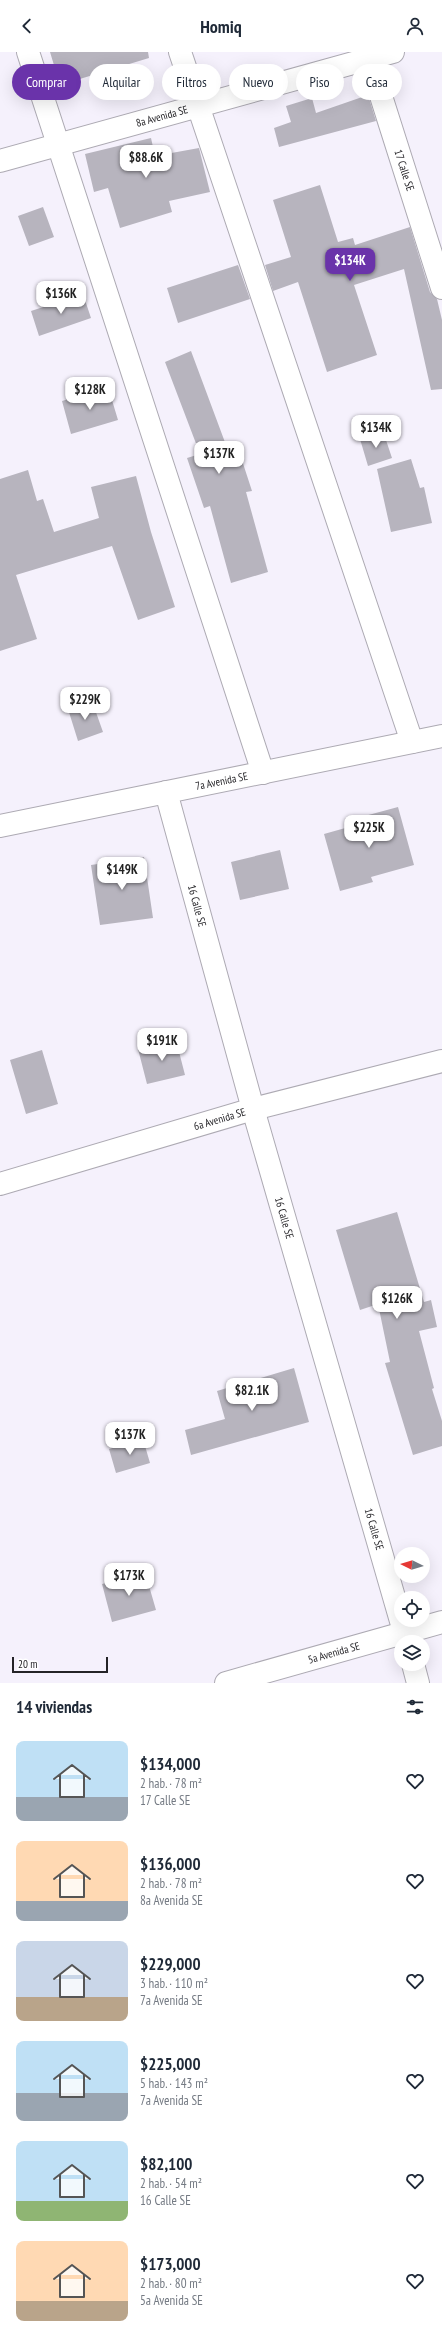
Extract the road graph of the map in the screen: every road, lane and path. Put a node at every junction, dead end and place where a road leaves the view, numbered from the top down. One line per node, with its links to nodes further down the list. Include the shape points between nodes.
1 (28, 52): 6 (street)
2 (180, 52): 5 (street)
3 (393, 52): 4 (street, 8a Avenida SE)
4 (368, 55): 5 (street, 8a Avenida SE); 8 (street, 17 Calle SE)
5 (197, 106): 6 (street, 8a Avenida SE); 10 (street)
6 (58, 144): 7 (street, 8a Avenida SE); 11 (street)
7 (0, 161)
8 (442, 288)
9 (442, 736): 10 (street, 7a Avenida SE)
10 (412, 742): 11 (street, 7a Avenida SE)
11 (263, 773): 12 (street, 7a Avenida SE)
12 (166, 792): 13 (street, 7a Avenida SE); 15 (street, 16 Calle SE)
13 (0, 826)
14 (442, 1061): 15 (street, 6a Avenida SE)
15 (253, 1109): 16 (street, 6a Avenida SE); 18 (street, 16 Calle SE)
16 (0, 1184)
17 (442, 1622): 19 (street, 5a Avenida SE)
18 (404, 1635)
19 (410, 1635)
20 (394, 1640): 22 (street, 5a Avenida SE)
21 (415, 1671): 23 (street)
22 (226, 1683)
23 (418, 1683)

